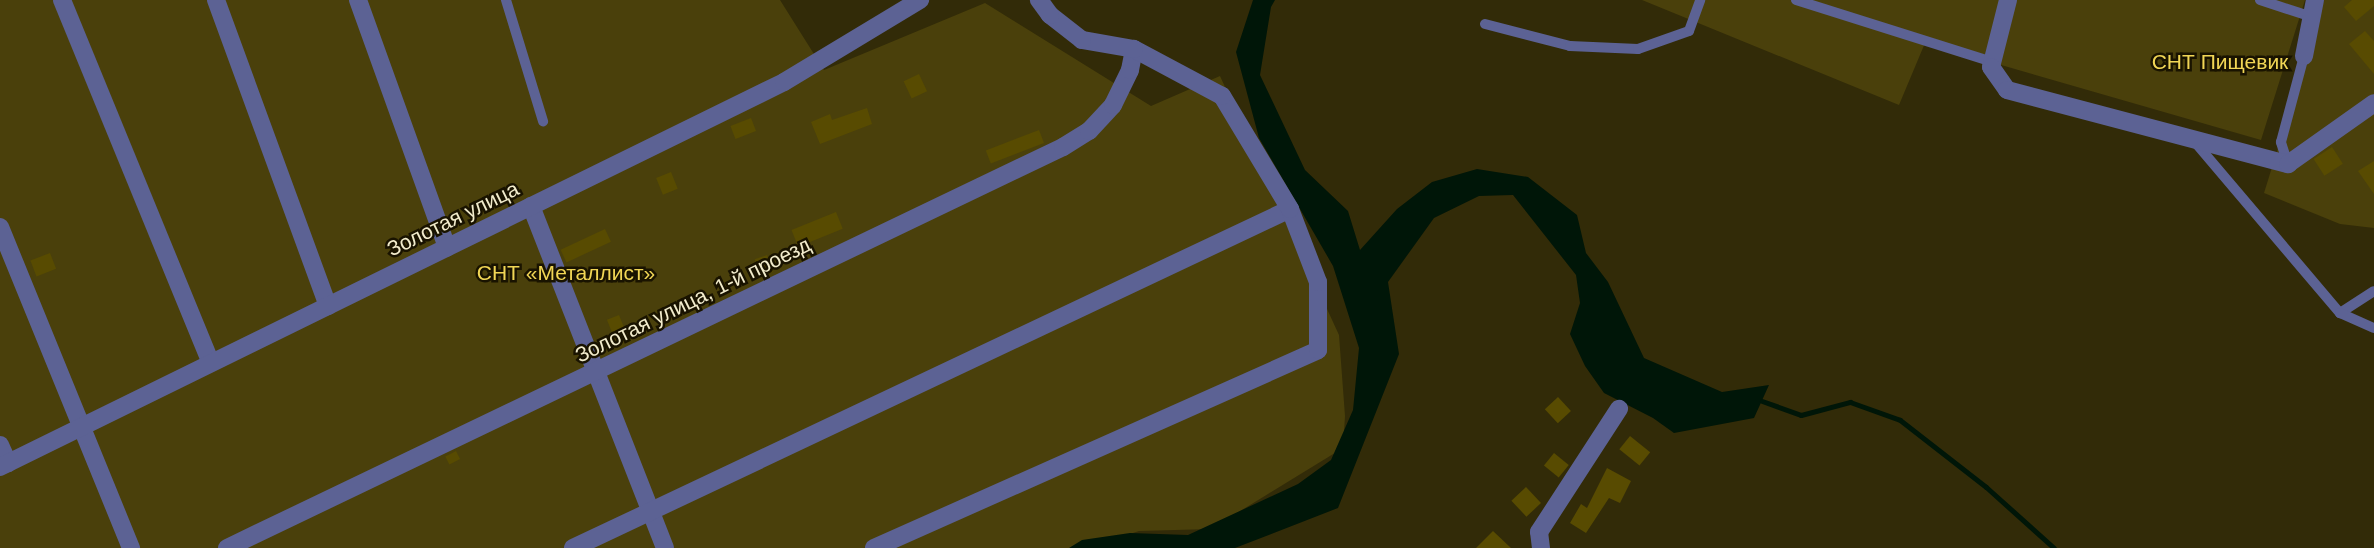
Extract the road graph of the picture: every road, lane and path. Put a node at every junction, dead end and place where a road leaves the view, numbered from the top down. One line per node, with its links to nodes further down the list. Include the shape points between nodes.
1 (62, 0): 28 (street)
2 (216, 0): 25 (street)
3 (358, 0): 23 (street)
4 (506, 0): 17 (lane)
5 (920, 0): 20 (street, Золотая улица, via 784,82)
6 (1039, 0): 13 (street, via 1049,15 1082,40)
7 (1700, 0): 12 (lane, via 1689,31 1638,49 1570,46)
8 (1796, 0): 15 (lane)
9 (2008, 0): 15 (street)
10 (2260, 0): 11 (lane)
11 (2314, 8): 14 (street)
12 (1485, 24)
13 (1134, 48): 21 (street, via 1222,96); 29 (street, Золотая улица, 1-й проезд, via 1122,91 1089,131)
14 (2304, 56): 19 (lane, via 2281,142)
15 (1993, 62): 18 (street, via 1991,67 2007,90)
16 (2374, 103): 19 (street)
17 (543, 121)
18 (2192, 139): 19 (street); 26 (lane)
19 (2288, 164)
20 (531, 206): 23 (street, Золотая улица); 29 (street)
21 (1290, 209): 34 (street); 39 (street, via 1318,282 1318,350)
22 (0, 226): 31 (street)
23 (447, 247): 25 (street, Золотая улица)
24 (2374, 291): 26 (lane)
25 (328, 306): 28 (street, Золотая улица)
26 (2340, 313): 27 (lane)
27 (2374, 328)
28 (211, 363): 31 (street, Золотая улица)
29 (596, 372): 34 (street); 36 (street, Золотая улица, 1-й проезд)
30 (1619, 410): 40 (street, via 1539,532)
31 (81, 427): 33 (street, Золотая улица); 35 (street)
32 (0, 446): 33 (street)
33 (4, 465)
34 (652, 512): 37 (street); 38 (street)
35 (131, 548)
36 (227, 548)
37 (573, 548)
38 (665, 548)
39 (874, 548)
40 (1541, 548)

